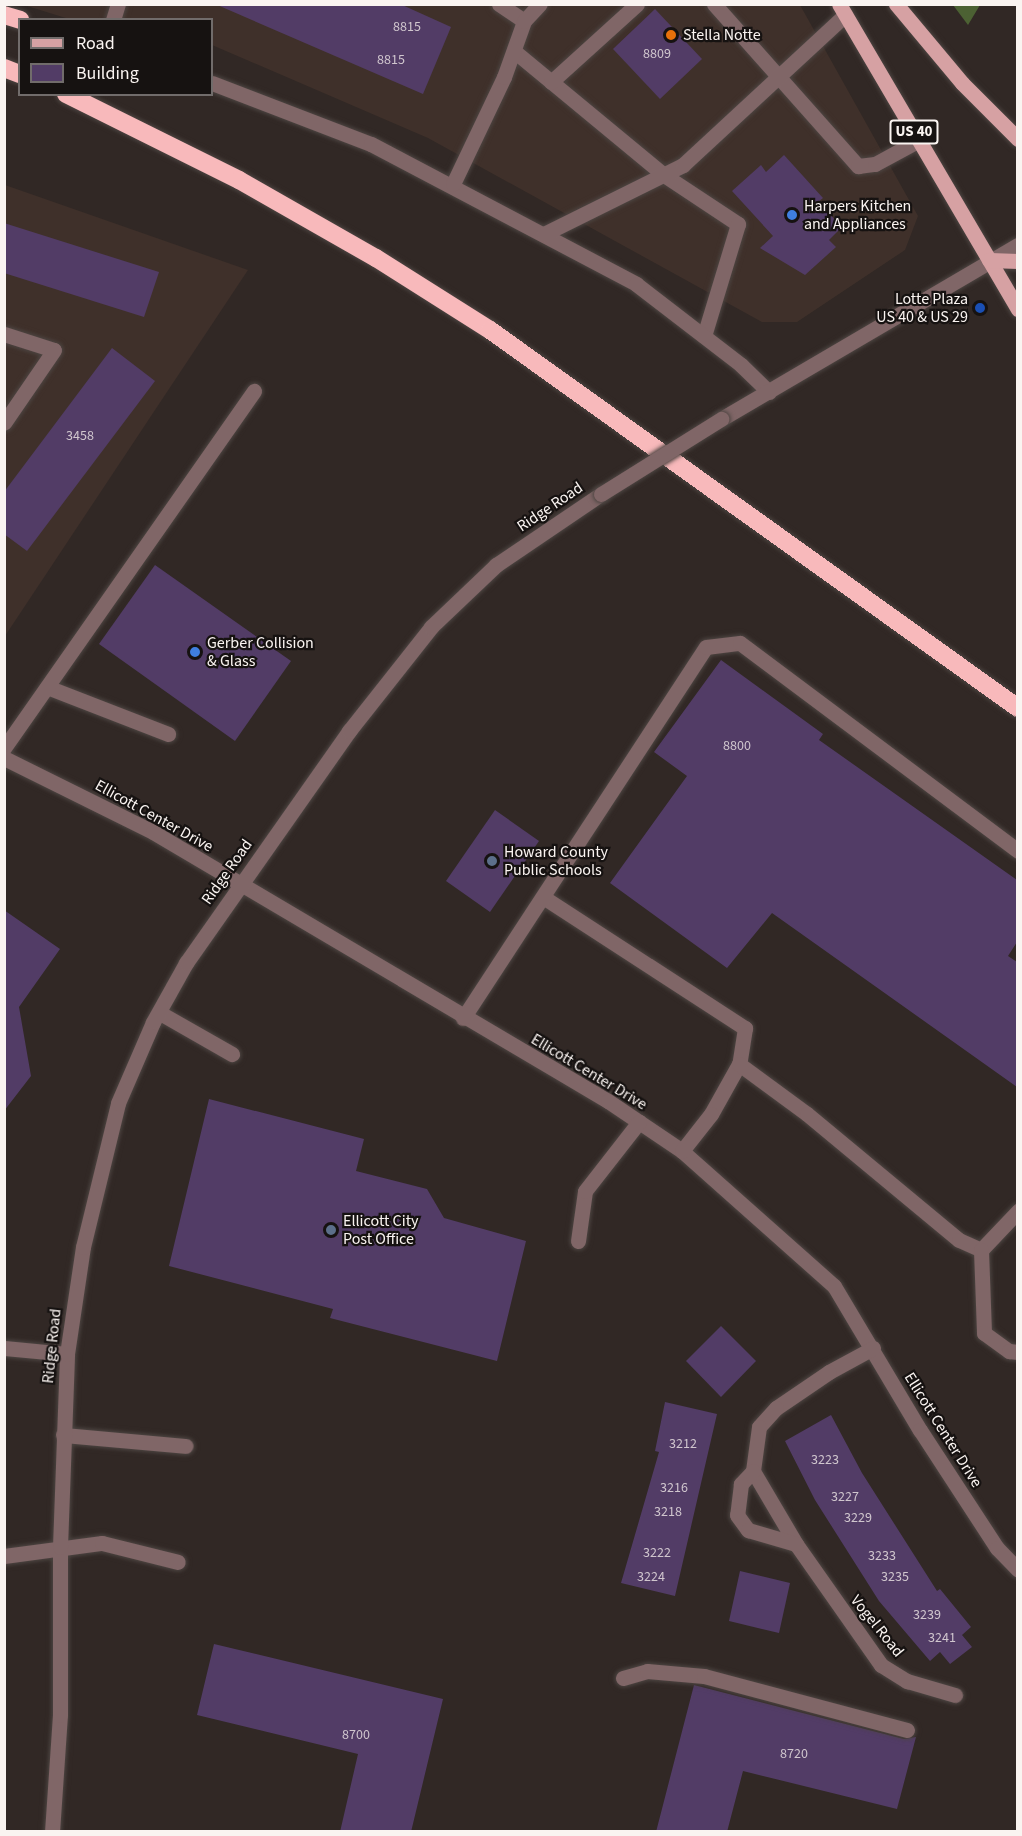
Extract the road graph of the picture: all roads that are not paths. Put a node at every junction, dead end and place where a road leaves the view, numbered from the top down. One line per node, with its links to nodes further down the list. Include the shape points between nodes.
1 (499, 4): 7 (street)
2 (540, 4): 7 (street)
3 (637, 4): 10 (street)
4 (714, 4): 9 (street)
5 (896, 4): 13 (main road, via 962,83)
6 (842, 10): 9 (street); 14 (main road, US 40)
7 (524, 21): 8 (street)
8 (514, 51): 10 (street); 16 (street)
9 (780, 76): 14 (street, via 858,166 875,164); 15 (street, via 683,165)
10 (551, 82): 15 (street)
11 (213, 83): 16 (street, via 371,144)
12 (70, 96): 28 (highway, via 239,180 376,258 490,330)
13 (1017, 139)
14 (919, 140): 19 (main road, US 40)
15 (664, 175): 17 (street); 23 (street, via 738,224)
16 (453, 184): 17 (street)
17 (544, 234): 23 (street, via 636,284)
18 (1017, 245): 19 (street, Ridge Road)
19 (989, 260): 20 (main road); 21 (main road, US 40); 25 (street, Ridge Road)
20 (1017, 261)
21 (1017, 309)
22 (4, 334): 26 (street, via 54,350)
23 (704, 336): 25 (street)
24 (254, 391): 27 (street)
25 (769, 392): 33 (street, Ridge Road, bridge, via 601,494 496,565 431,627 349,731)
26 (4, 423)
27 (47, 687): 29 (street); 30 (street)
28 (1017, 708)
29 (168, 734)
30 (4, 748)
31 (4, 758): 33 (street, Ellicott Center Drive, via 153,832)
32 (1017, 851): 34 (street, via 740,643 706,647)
33 (239, 886): 35 (street, Ridge Road, via 186,963); 36 (street, Ellicott Center Drive)
34 (543, 897): 36 (street); 38 (street, via 744,1028)
35 (160, 1013): 37 (street); 47 (street, Ridge Road, via 117,1103 83,1247)
36 (463, 1018): 39 (street, Ellicott Center Drive)
37 (232, 1053)
38 (739, 1064): 40 (street, via 711,1114); 43 (street, via 807,1114 959,1240)
39 (639, 1122): 40 (street, Ellicott Center Drive); 42 (street, via 585,1191)
40 (682, 1151): 45 (street, Ellicott Center Drive, via 834,1286)
41 (1017, 1211): 43 (street)
42 (578, 1241)
43 (981, 1250): 46 (street, via 984,1333)
44 (4, 1348): 47 (street)
45 (873, 1348): 50 (street, via 776,1408 759,1427); 55 (street, Ellicott Center Drive, via 933,1450 997,1548)
46 (1017, 1352)
47 (68, 1354): 48 (street, Ridge Road)
48 (63, 1435): 49 (street); 52 (street, Ridge Road)
49 (186, 1446)
50 (753, 1471): 51 (street, Vogel Road); 51 (street, via 741,1484 737,1515 748,1530)
51 (796, 1544): 57 (street, Vogel Road, via 881,1665 907,1681)
52 (60, 1546): 53 (street); 54 (street, via 102,1543); 59 (street, Ridge Road, via 60,1715)
53 (4, 1556)
54 (178, 1562)
55 (1017, 1570)
56 (623, 1678): 58 (street, via 647,1671 704,1676)
57 (956, 1695)
58 (907, 1730)
59 (52, 1832)

